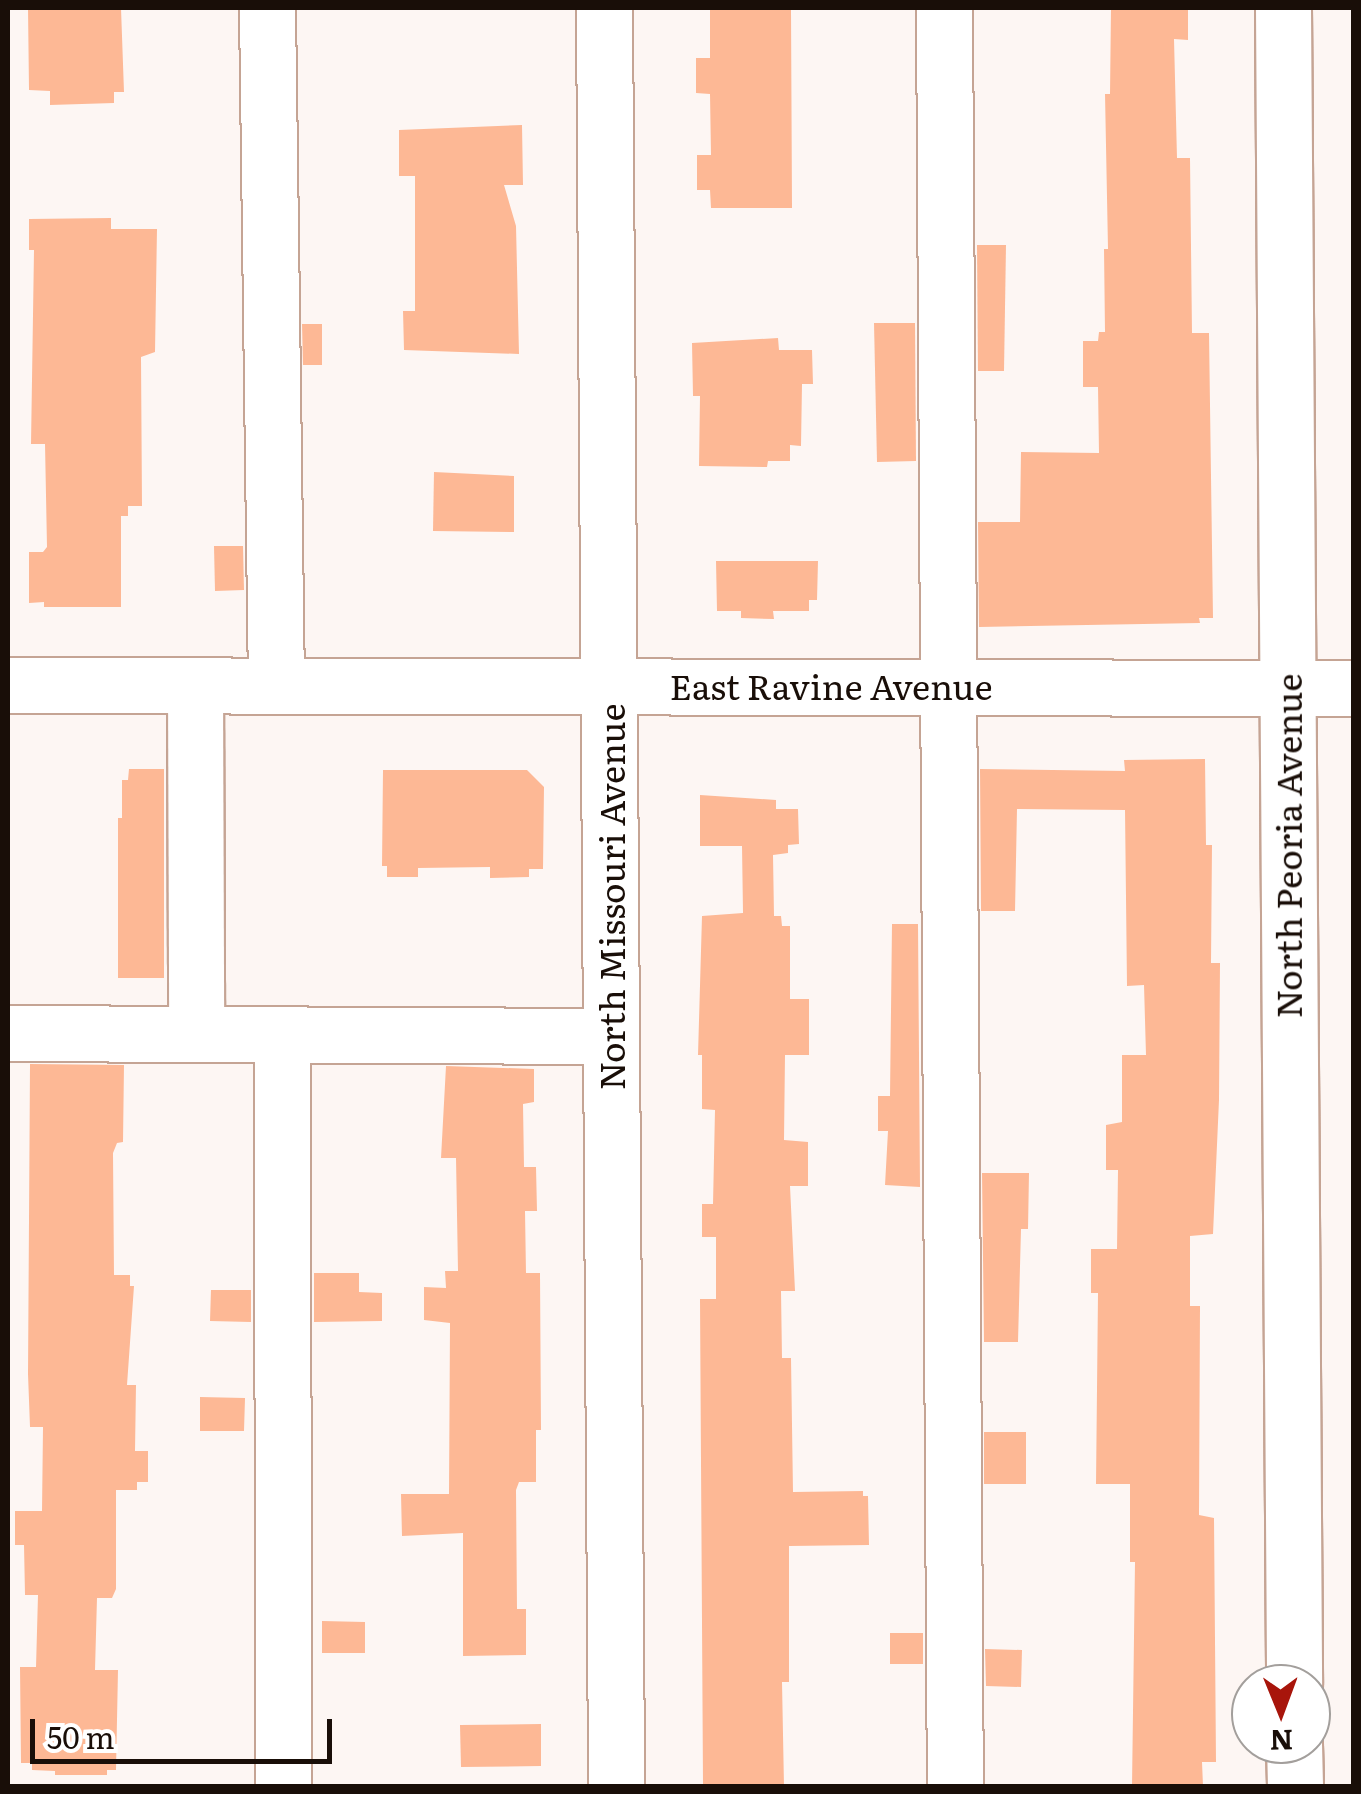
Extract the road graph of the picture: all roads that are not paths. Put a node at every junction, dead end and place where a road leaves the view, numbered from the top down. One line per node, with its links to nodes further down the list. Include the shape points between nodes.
1 (266, 8): 7 (street)
2 (604, 8): 8 (street, North Missouri Avenue)
3 (944, 8): 9 (street)
4 (1282, 8): 10 (street, North Peoria Avenue)
5 (8, 684): 6 (street, East Ravine Avenue)
6 (195, 684): 7 (street, East Ravine Avenue); 13 (street)
7 (276, 684): 8 (street, East Ravine Avenue)
8 (609, 684): 9 (street, East Ravine Avenue); 15 (street, North Missouri Avenue)
9 (950, 686): 10 (street, East Ravine Avenue); 19 (street)
10 (1286, 687): 11 (street, East Ravine Avenue); 16 (street, North Peoria Avenue)
11 (1354, 688)
12 (8, 1033): 13 (street)
13 (196, 1034): 14 (street)
14 (282, 1034): 15 (street); 17 (street)
15 (611, 1036): 18 (street, North Missouri Avenue)
16 (1294, 1664)
17 (283, 1786)
18 (616, 1786)
19 (955, 1786)

